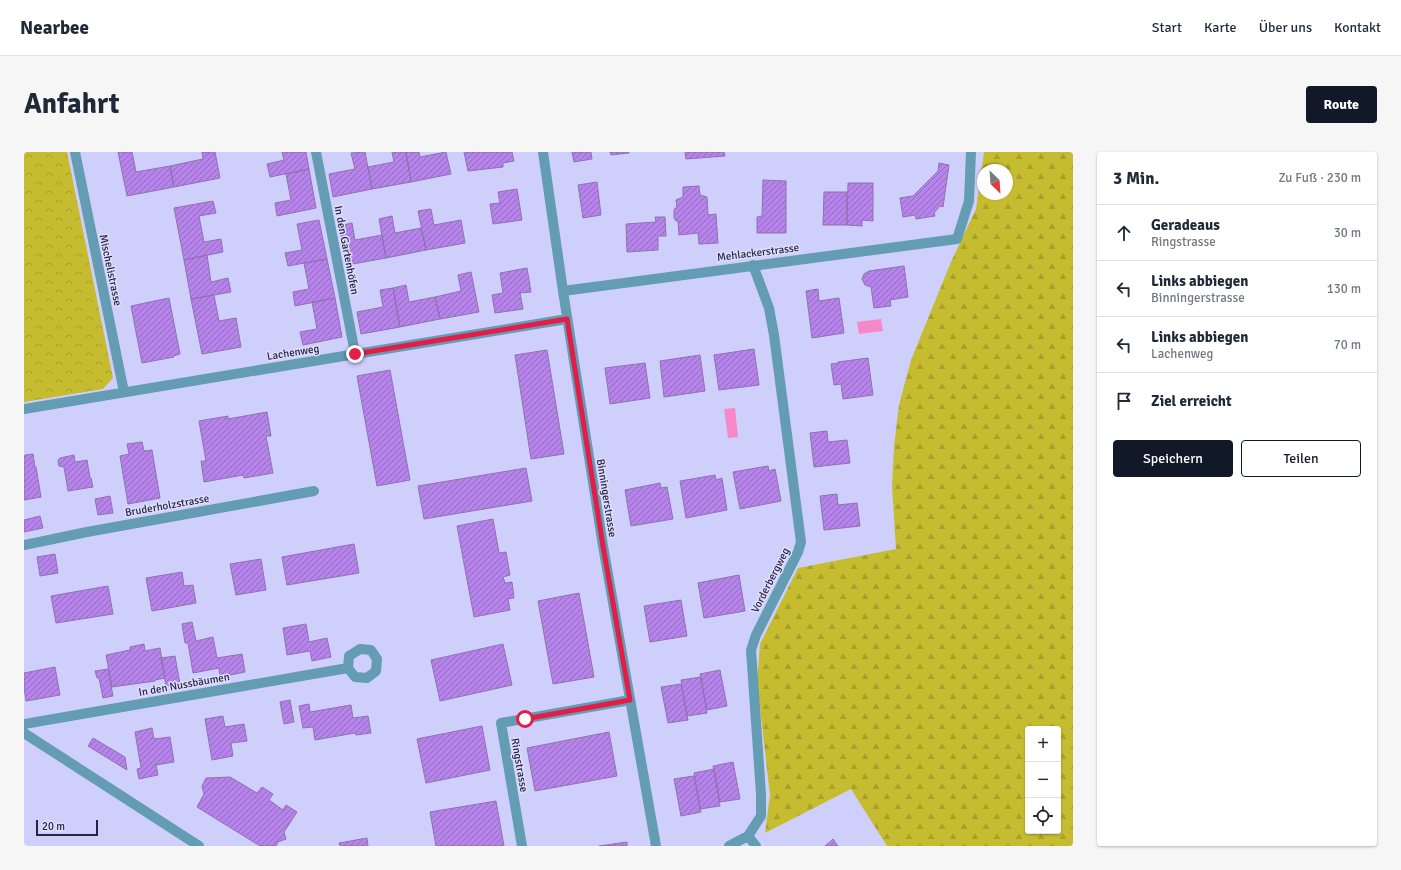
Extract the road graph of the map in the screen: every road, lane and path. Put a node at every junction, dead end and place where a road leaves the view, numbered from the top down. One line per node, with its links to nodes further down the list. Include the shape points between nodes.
1 (75, 152): 9 (street, Mischelistrasse)
2 (316, 152): 8 (street, In den Gartenhöfen)
3 (543, 152): 6 (street, Binningerstrasse)
4 (971, 152): 5 (street, Mehlackerstrasse, via 969,201 957,239)
5 (754, 265): 6 (street, Mehlackerstrasse); 17 (street, Vorderbergweg, via 774,335 801,542 750,650 761,816)
6 (563, 291): 7 (street, Binningerstrasse)
7 (567, 319): 8 (street, Lachenweg); 14 (street, Binningerstrasse)
8 (355, 354): 9 (street, Lachenweg)
9 (124, 392): 10 (street, Lachenweg)
10 (24, 409)
11 (314, 491): 12 (street, Bruderholzstrasse)
12 (24, 545)
13 (348, 668): 15 (street, In den Nussbäumen)
14 (630, 700): 19 (street, Ringstrasse, via 501,723); 20 (street, Binningerstrasse)
15 (24, 724)
16 (24, 733): 18 (street)
17 (748, 836): 21 (street, Vorderbergweg); 22 (street)
18 (199, 846)
19 (522, 846)
20 (656, 846)
21 (729, 846)
22 (756, 846)

